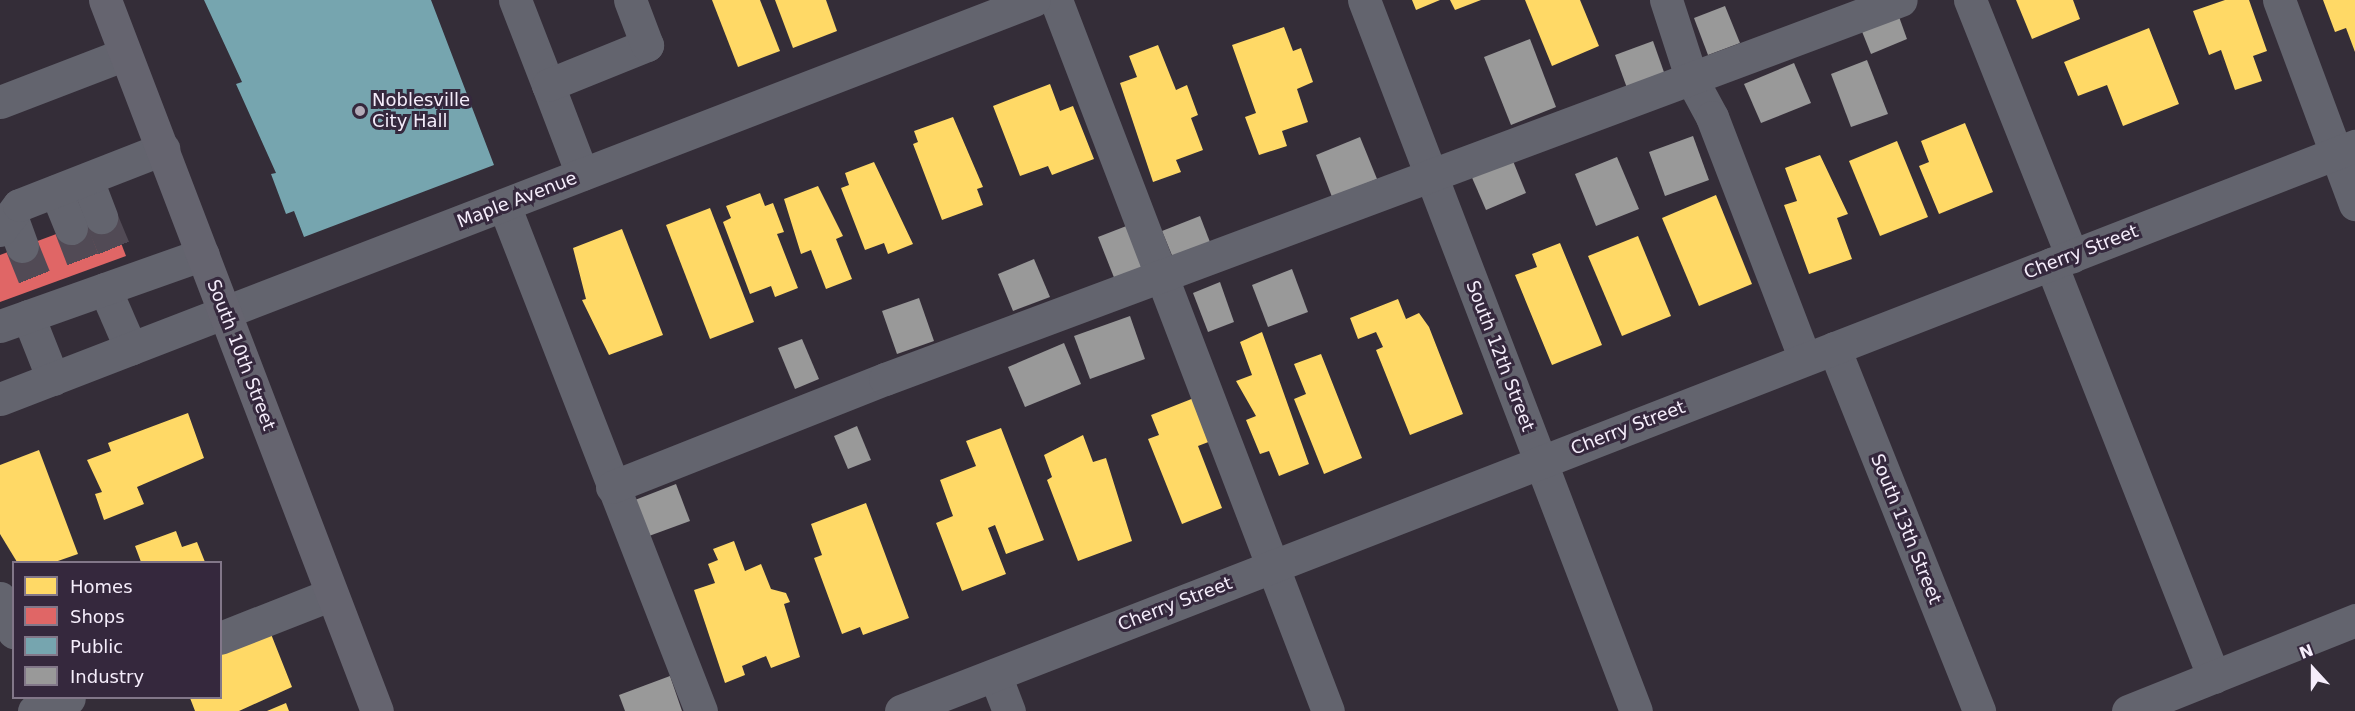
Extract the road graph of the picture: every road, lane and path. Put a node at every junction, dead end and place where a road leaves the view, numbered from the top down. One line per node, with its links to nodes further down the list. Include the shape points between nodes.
1 (105, 0): 11 (main road, South 10th Street)
2 (515, 0): 13 (street)
3 (630, 0): 13 (street, via 648,45)
4 (1034, 0): 17 (street, Maple Avenue)
5 (1056, 0): 29 (street)
6 (1364, 0): 18 (street, South 12th Street)
7 (1666, 0): 12 (street, South 13th Street)
8 (1901, 0): 12 (street)
9 (1970, 0): 27 (street)
10 (2279, 0): 16 (street)
11 (125, 54): 14 (street); 15 (main road, South 10th Street)
12 (1692, 80): 18 (street); 33 (street, South 13th Street)
13 (548, 86): 17 (street)
14 (0, 102)
15 (163, 149): 19 (street); 26 (main road, South 10th Street)
16 (2345, 149): 21 (street); 27 (street, Cherry Street)
17 (582, 174): 22 (street, Maple Avenue)
18 (1431, 176): 29 (street); 36 (street, South 12th Street)
19 (87, 180): 20 (street); 23 (street)
20 (56, 192): 24 (street); 25 (street, via 20,206)
21 (2355, 204)
22 (504, 205): 31 (street, Maple Avenue); 37 (street)
23 (101, 218)
24 (71, 228)
25 (11, 231)
26 (203, 254): 28 (street); 31 (main road, South 10th Street)
27 (2061, 260): 33 (street, Cherry Street); 45 (street)
28 (107, 278): 30 (street); 32 (street)
29 (1163, 279): 37 (street, via 885,379); 38 (street)
30 (28, 310): 34 (street)
31 (225, 313): 32 (street, Maple Avenue); 39 (main road, South 10th Street)
32 (131, 349): 34 (street, Maple Avenue)
33 (1819, 354): 36 (street, Cherry Street); 52 (street, South 13th Street)
34 (53, 379): 35 (street, Maple Avenue)
35 (0, 399)
36 (1541, 462): 38 (street, Cherry Street); 51 (street, South 12th Street)
37 (612, 487): 47 (street)
38 (1270, 568): 44 (street, Cherry Street); 50 (street)
39 (332, 594): 43 (street); 46 (main road, South 10th Street)
40 (0, 598): 42 (street)
41 (2355, 620): 45 (street)
42 (12, 628)
43 (222, 637)
44 (995, 675): 48 (street, Cherry Street); 49 (street)
45 (2214, 677): 53 (street)
46 (377, 711)
47 (701, 711)
48 (901, 711)
49 (1010, 711)
50 (1328, 711)
51 (1636, 711)
52 (1979, 711)
53 (2128, 711)

